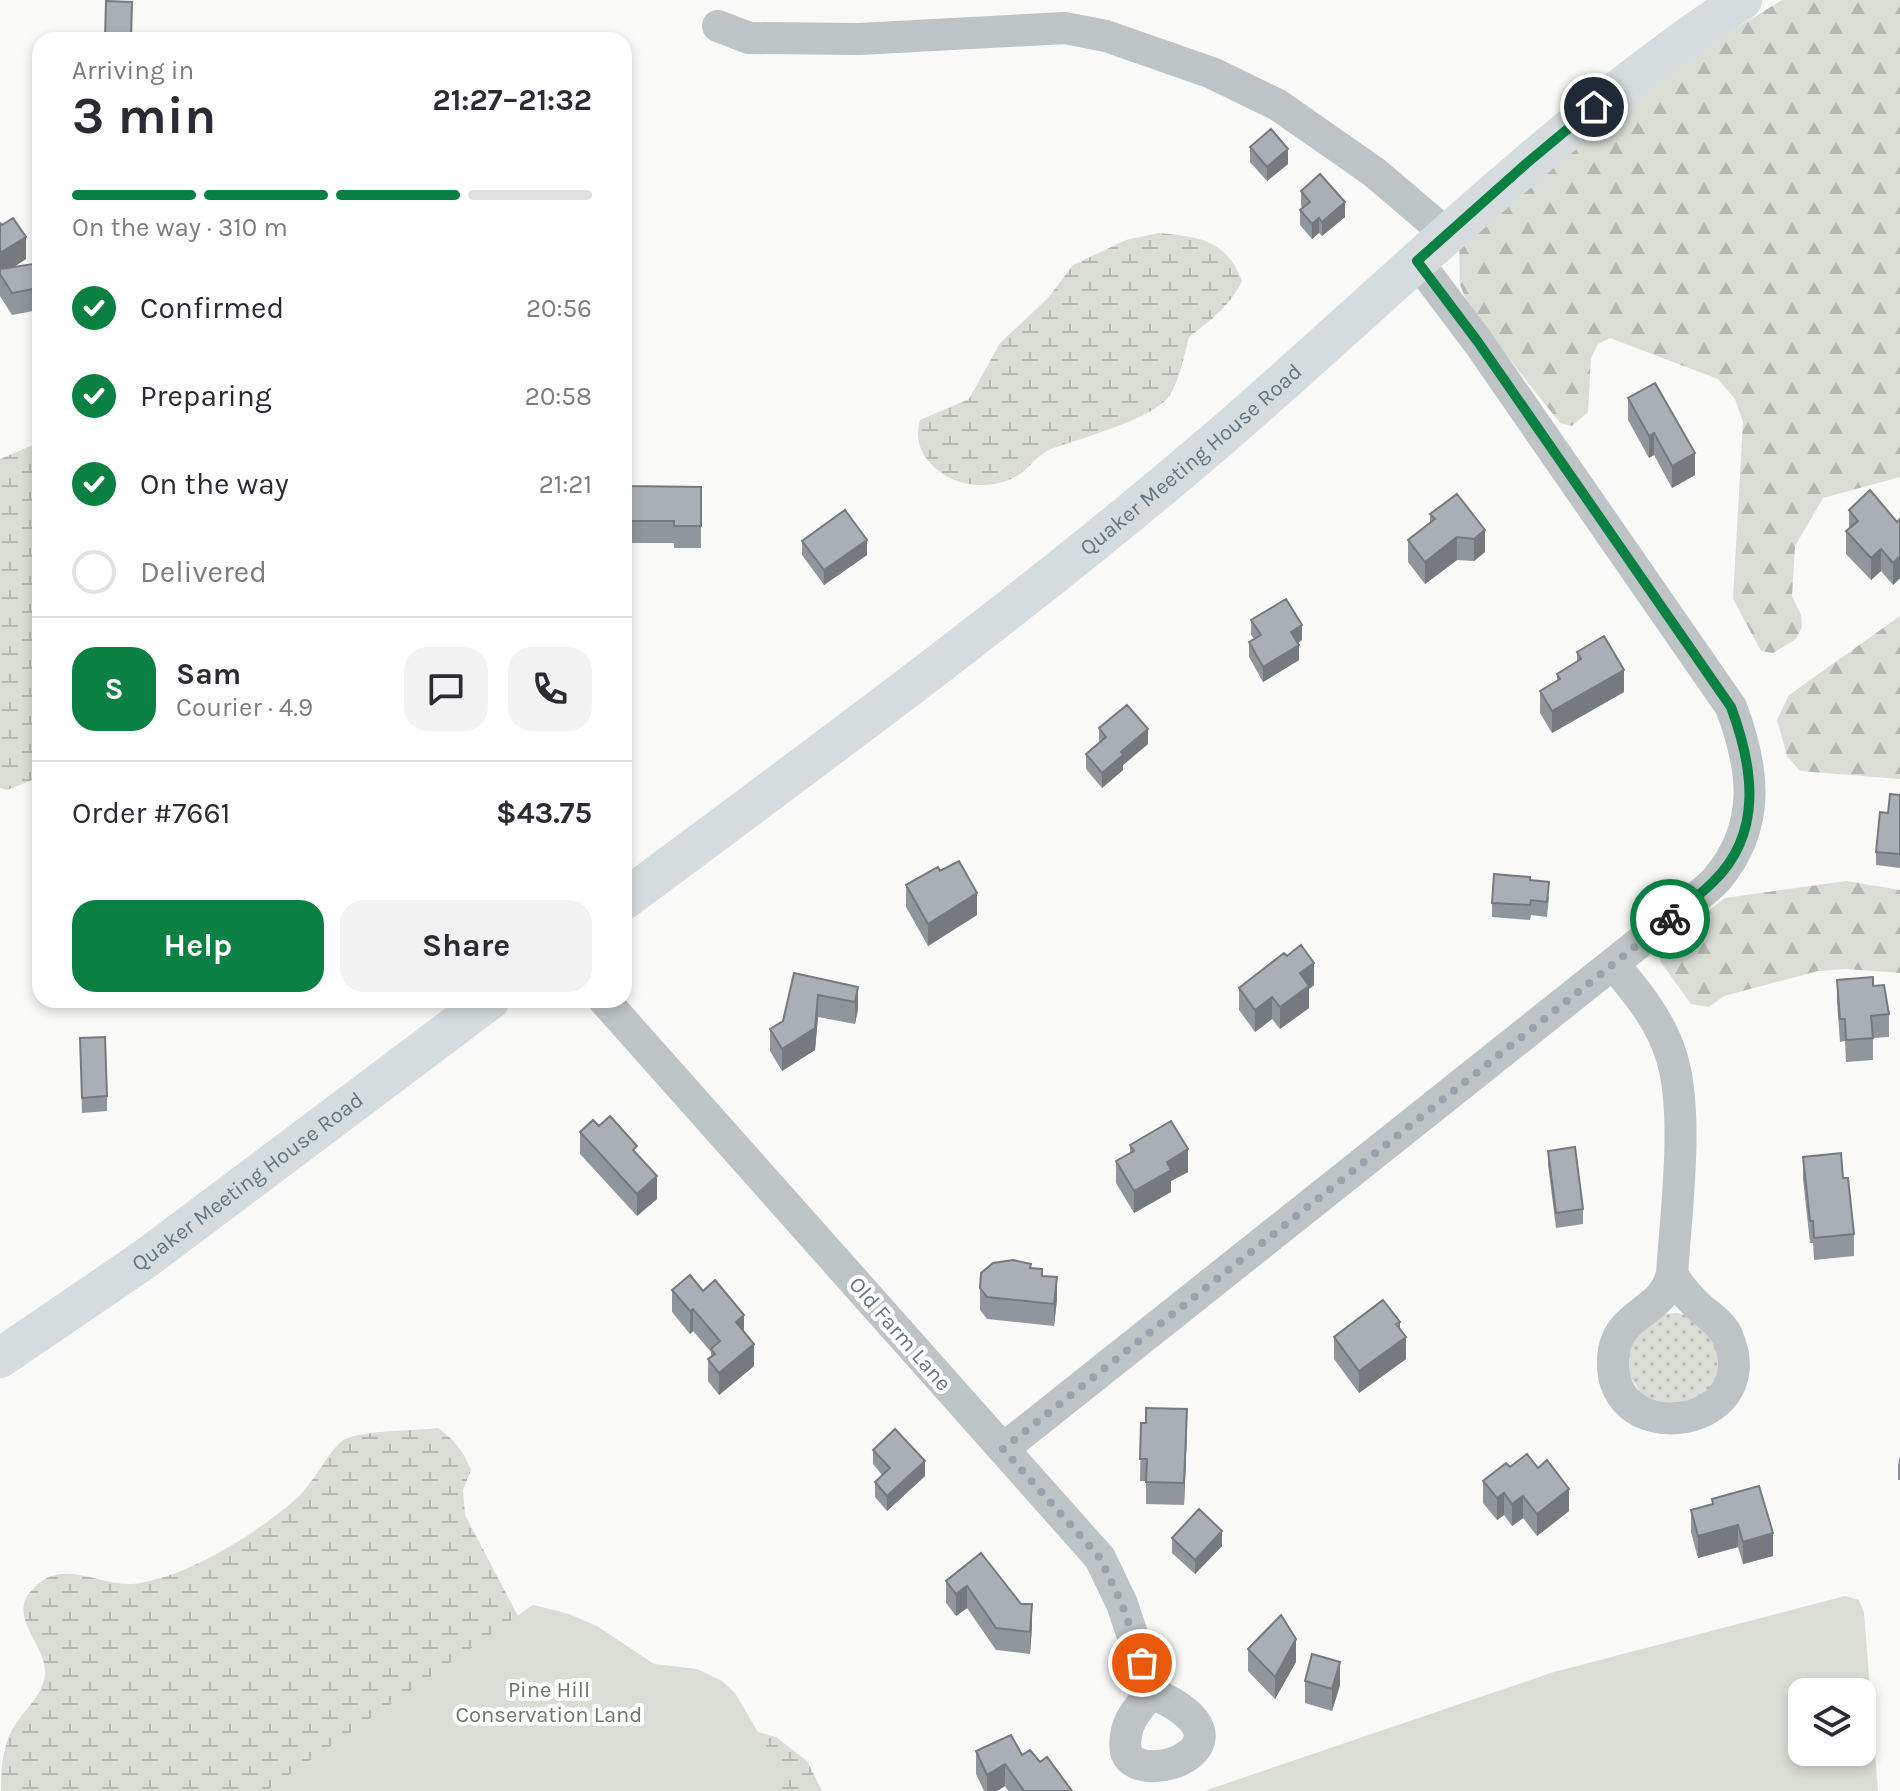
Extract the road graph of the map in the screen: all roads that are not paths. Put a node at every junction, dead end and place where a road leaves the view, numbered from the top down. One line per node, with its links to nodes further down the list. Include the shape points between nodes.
1 (1742, 0): 3 (main road, Quaker Meeting House Road, via 1594,107)
2 (718, 26): 3 (street, via 749,38 859,39 1065,28 1106,36 1212,73 1278,105 1374,172)
3 (1448, 235): 4 (main road, Quaker Meeting House Road)
4 (1417, 261): 5 (main road, Quaker Meeting House Road, via 1081,553); 6 (street, via 1730,705 1745,744 1751,781 1748,815 1736,852 1715,881)
5 (632, 894)
6 (1613, 964): 9 (street, via 1653,1016 1676,1074 1679,1179); 11 (street)
7 (479, 1008): 10 (main road, Quaker Meeting House Road, via 145,1259)
8 (611, 1008): 11 (street, Old Farm Lane)
9 (1672, 1274): 9 (street, via 1658,1300 1632,1319 1617,1339 1614,1371 1632,1405 1671,1420 1708,1410 1729,1383 1733,1363 1722,1327)
10 (0, 1358)
11 (1003, 1449): 12 (street, Old Farm Lane, via 1100,1558)
12 (1152, 1693)

